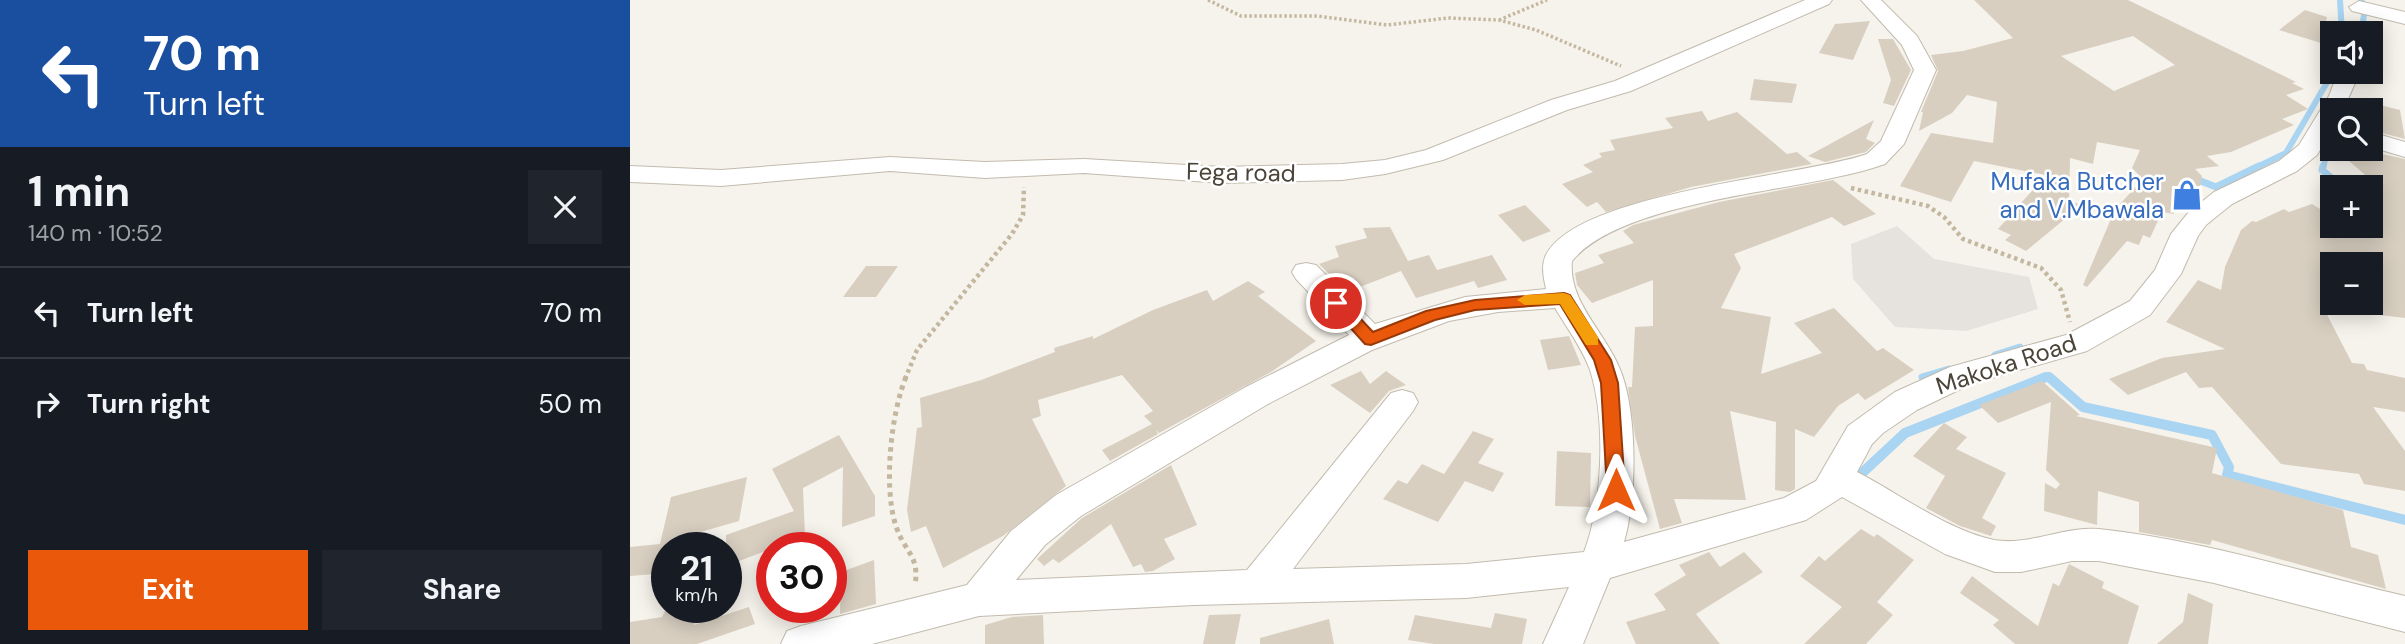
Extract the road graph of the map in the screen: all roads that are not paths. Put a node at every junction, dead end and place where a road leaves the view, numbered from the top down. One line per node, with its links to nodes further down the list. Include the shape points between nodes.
1 (1822, 0): 8 (street, Fega road, via 1623,86 1549,108 1434,155 1385,167 1223,174 1058,165 1020,170 890,164 721,178)
2 (1871, 0): 10 (street, via 1907,37 1925,70 1886,153 1861,164 1659,206 1596,228 1569,243 1559,258 1557,271)
3 (2359, 11): 4 (street)
4 (2405, 18)
5 (2320, 136): 13 (street, Makoka Road, via 2299,159 2223,198 2197,219 2167,274 2140,308 2076,343 1961,376 1914,396 1860,435)
6 (2383, 143): 7 (street)
7 (2405, 150)
8 (630, 174)
9 (1306, 272): 11 (street)
10 (1564, 298): 11 (street, via 1475,305 1431,315); 14 (street, via 1602,360 1609,383 1616,490)
11 (1371, 340): 16 (street, via 1264,393 1064,509 1019,547)
12 (1402, 402): 15 (street)
13 (1838, 478): 14 (street, Makoka Road, via 1821,497 1793,510); 17 (street, via 1966,546 1993,555 2014,557 2072,544 2095,544)
14 (1597, 565): 15 (street, Makoka Road, via 1466,581); 19 (street)
15 (1256, 586): 16 (street, Makoka Road)
16 (979, 599): 18 (street, Makoka Road)
17 (2405, 614)
18 (801, 644)
19 (1563, 644)

